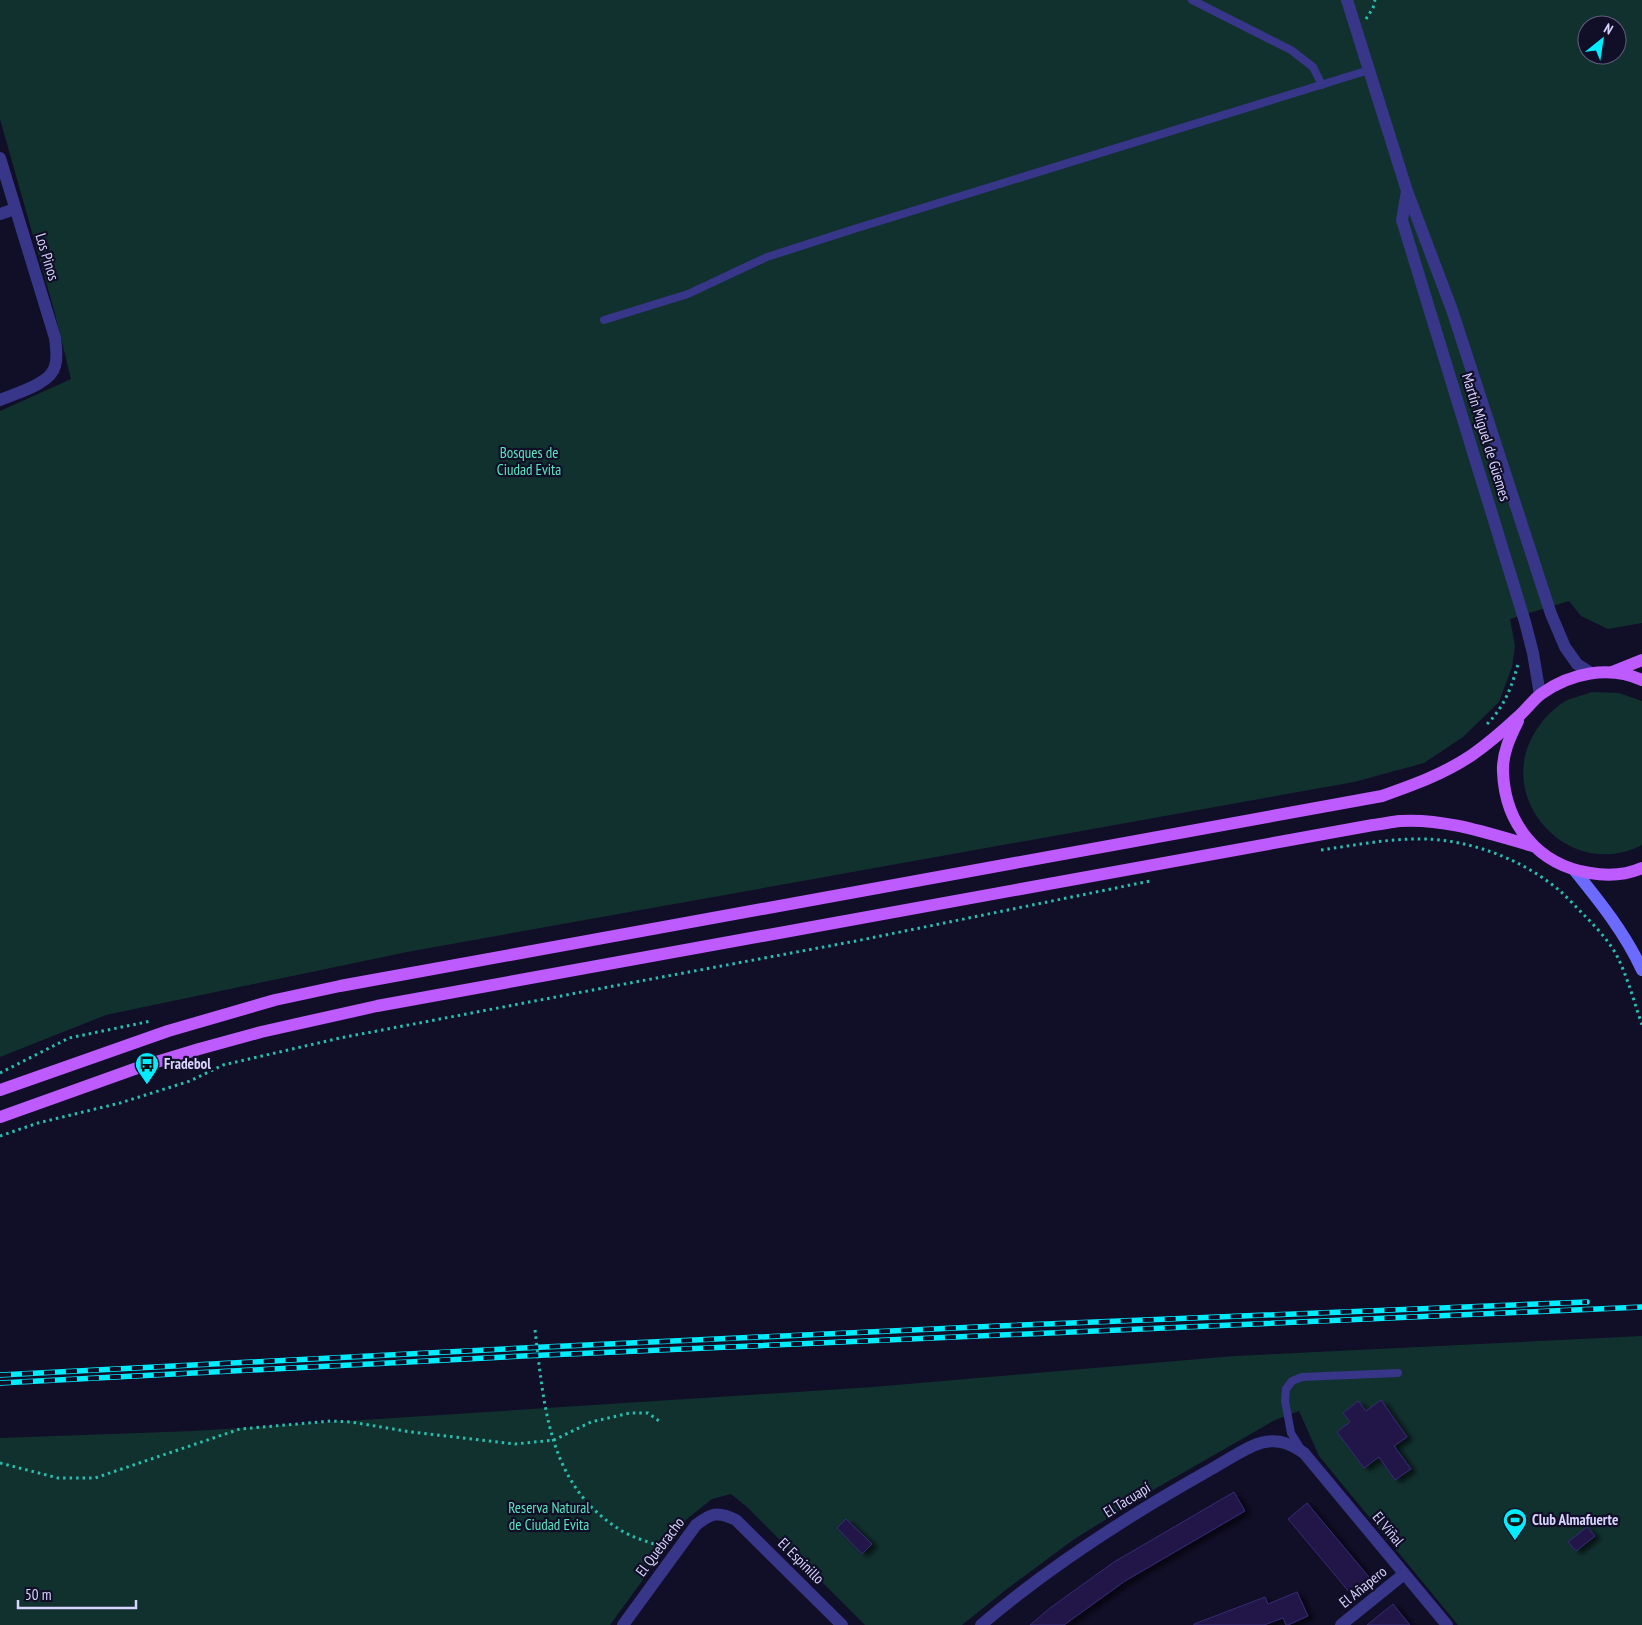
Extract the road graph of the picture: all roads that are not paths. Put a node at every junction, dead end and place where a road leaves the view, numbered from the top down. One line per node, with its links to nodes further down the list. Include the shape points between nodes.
1 (1192, 0): 4 (lane, via 1291,50 1312,67)
2 (1347, 0): 3 (street, Martín Miguel de Güemes)
3 (1370, 70): 4 (lane); 6 (street, Martín Miguel de Güemes)
4 (1322, 85): 9 (lane, via 776,254 688,294)
5 (0, 158): 7 (street, Los Pinos)
6 (1407, 191): 13 (street, Martín Miguel de Güemes, via 1452,310 1550,614 1565,647 1578,664); 15 (street, Martín Miguel de Güemes, via 1402,220 1526,622)
7 (15, 209): 8 (street); 10 (street, Los Pinos, via 55,338 57,356 52,374 44,381)
8 (0, 214)
9 (604, 320)
10 (0, 400)
11 (1642, 660): 12 (main road)
12 (1612, 672): 13 (main road); 14 (main road)
13 (1591, 673): 15 (main road, via 1563,680)
14 (1642, 680)
15 (1540, 695): 16 (main road)
16 (1521, 715): 17 (main road, via 1507,743 1503,771 1507,803 1517,826); 21 (main road, via 1496,738 1449,769 1382,796 340,986 275,1000 168,1031)
17 (1533, 846): 19 (main road); 22 (main road, via 1431,822 1400,821 1373,825 378,1006 199,1049)
18 (1642, 868): 19 (main road, via 1604,876)
19 (1575, 871): 20 (main road, via 1614,921)
20 (1642, 970)
21 (0, 1090)
22 (0, 1118)
23 (1398, 1373): 24 (lane, via 1302,1377 1292,1381 1286,1389 1287,1416 1291,1433)
24 (1304, 1453): 26 (street, El Viñal); 29 (street, El Tacuapí, via 1279,1441 1264,1442 1247,1449 1160,1498 1077,1551)
25 (736, 1520): 27 (street, El Quebracho, via 716,1514 707,1516 696,1525); 28 (street, El Espinillo)
26 (1404, 1574): 30 (street, El Añapero); 31 (street, El Viñal)
27 (623, 1625)
28 (842, 1625)
29 (981, 1625)
30 (1341, 1625)
31 (1446, 1625)

